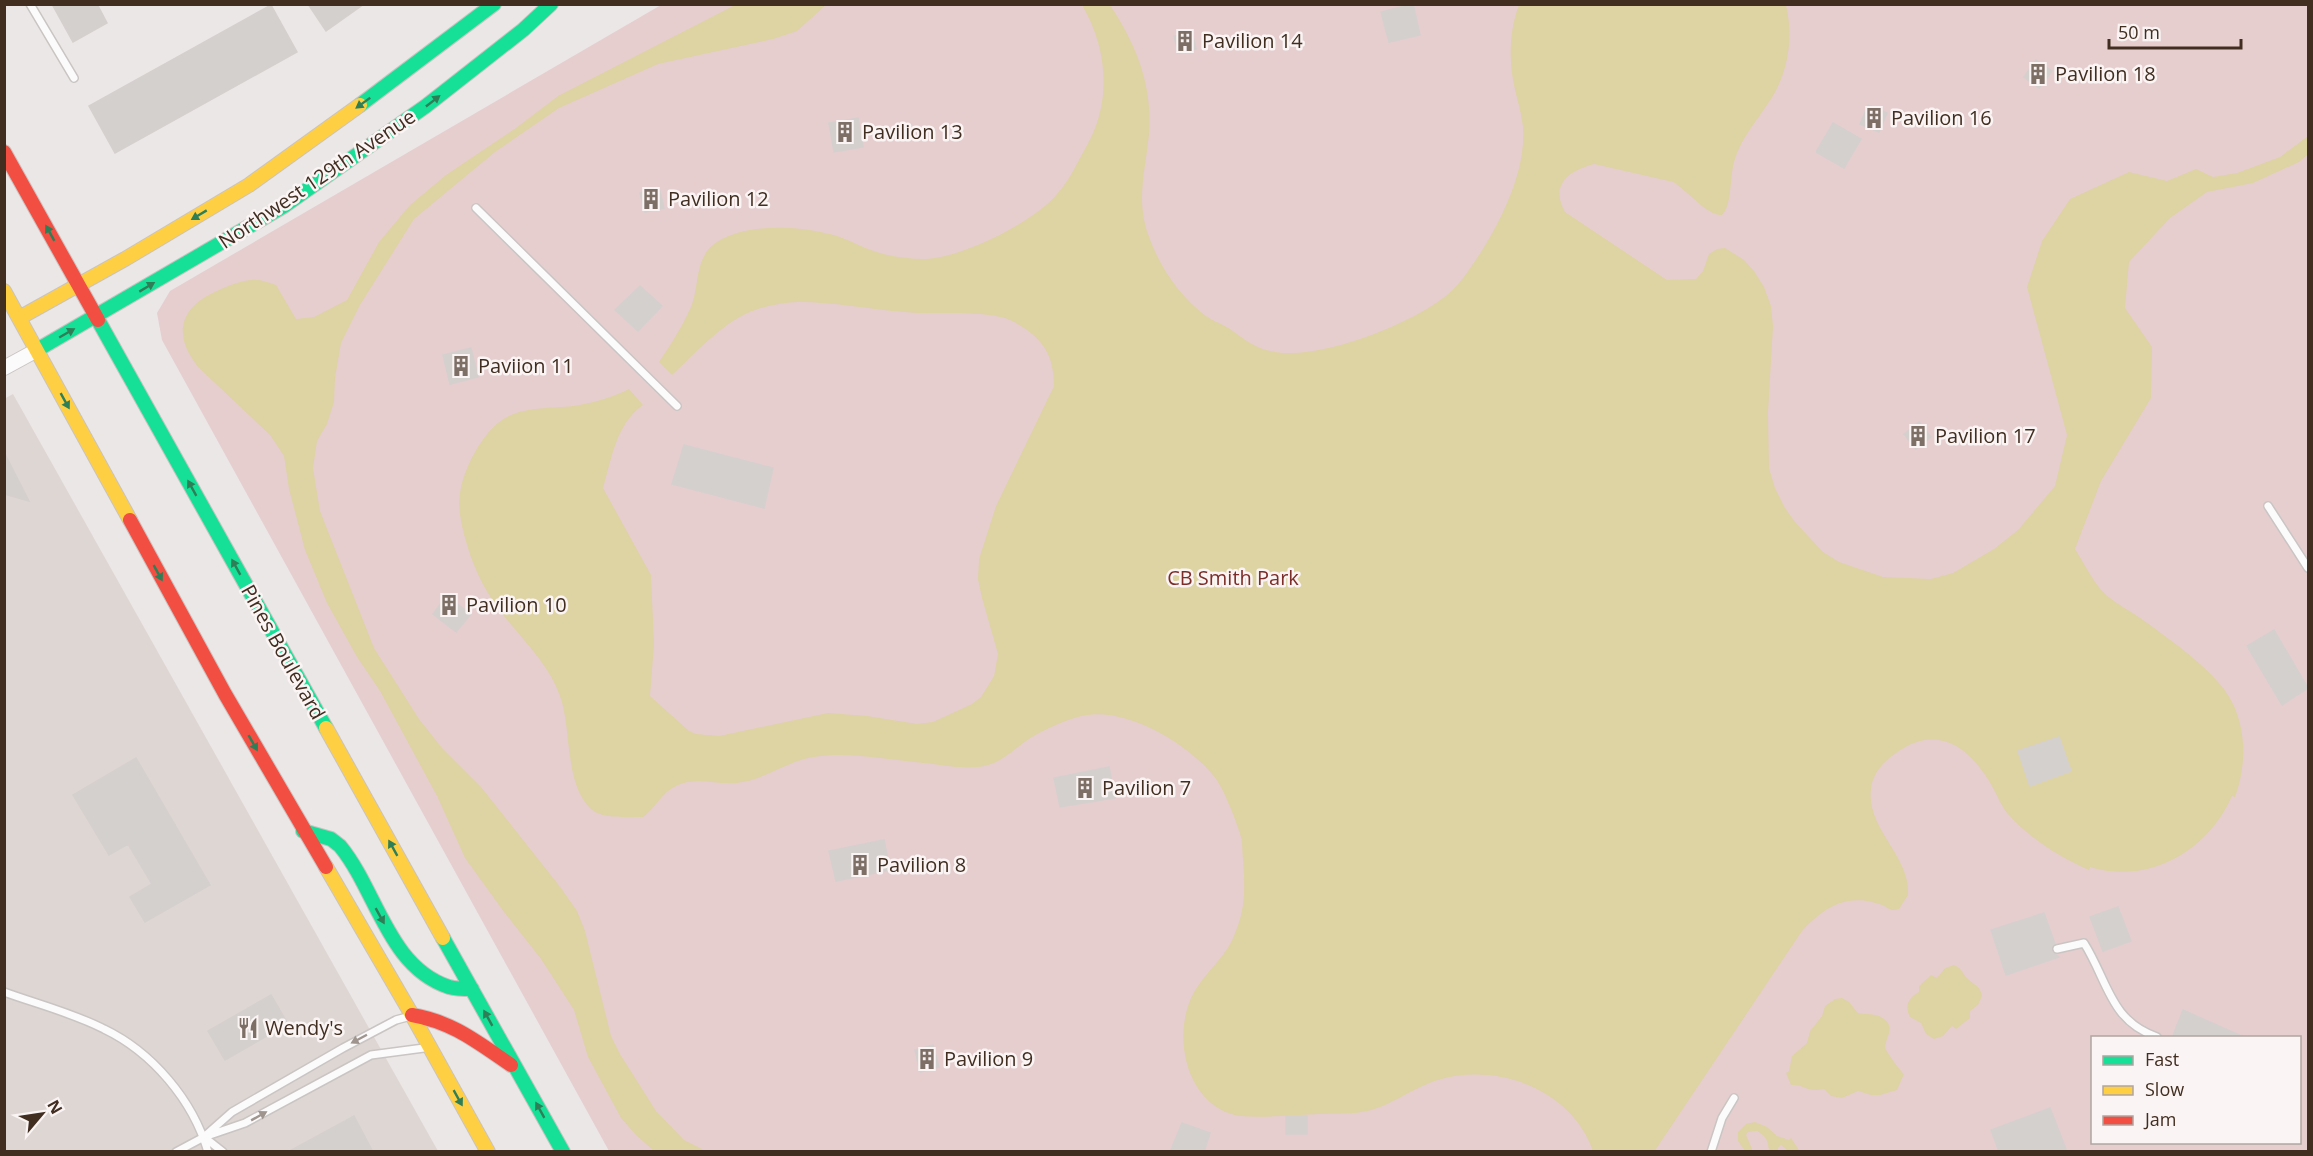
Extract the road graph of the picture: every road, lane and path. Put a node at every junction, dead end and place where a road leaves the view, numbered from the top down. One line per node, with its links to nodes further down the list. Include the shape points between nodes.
1 (30, 4): 4 (lane)
2 (494, 4): 7 (main road, Northwest 129th Avenue, one-way to 7, via 249,185)
3 (552, 4): 9 (main road, Northwest 129th Avenue, one-way to 3, via 284,206 426,106)
4 (74, 78)
5 (4, 152): 7 (main road, Pines Boulevard, one-way to 5)
6 (476, 208): 14 (lane)
7 (78, 285): 9 (main road, Pines Boulevard); 10 (main road, Northwest 129th Avenue)
8 (4, 291): 10 (main road)
9 (96, 316): 12 (main road, Northwest 129th Avenue, one-way to 9); 19 (main road, Pines Boulevard, one-way to 9)
10 (19, 318): 11 (street); 12 (main road)
11 (4, 326)
12 (37, 350): 13 (street); 17 (main road, one-way to 17)
13 (4, 368)
14 (677, 406)
15 (2268, 506): 16 (lane)
16 (2308, 568)
17 (303, 831): 19 (main road, one-way to 19, via 336,840 389,931 418,970 457,991); 21 (main road)
18 (2057, 949): 22 (lane, via 2084,943 2122,1014 2133,1026)
19 (472, 989): 24 (main road, Pines Boulevard, one-way to 19)
20 (4, 992): 26 (lane, via 104,1029 144,1054 178,1091)
21 (412, 1016): 23 (main road); 24 (main road, via 435,1019 461,1031); 26 (lane, one-way to 26, via 396,1020 343,1048 232,1112)
22 (2155, 1036)
23 (430, 1047): 26 (lane, one-way to 23, via 245,1124 371,1055); 30 (main road, one-way to 30)
24 (517, 1069): 31 (main road, Pines Boulevard, one-way to 24)
25 (1734, 1098): 32 (lane, via 1722,1118)
26 (204, 1137): 27 (lane); 28 (lane); 29 (lane)
27 (176, 1152)
28 (208, 1152)
29 (223, 1152)
30 (488, 1152)
31 (563, 1152)
32 (1711, 1152)

